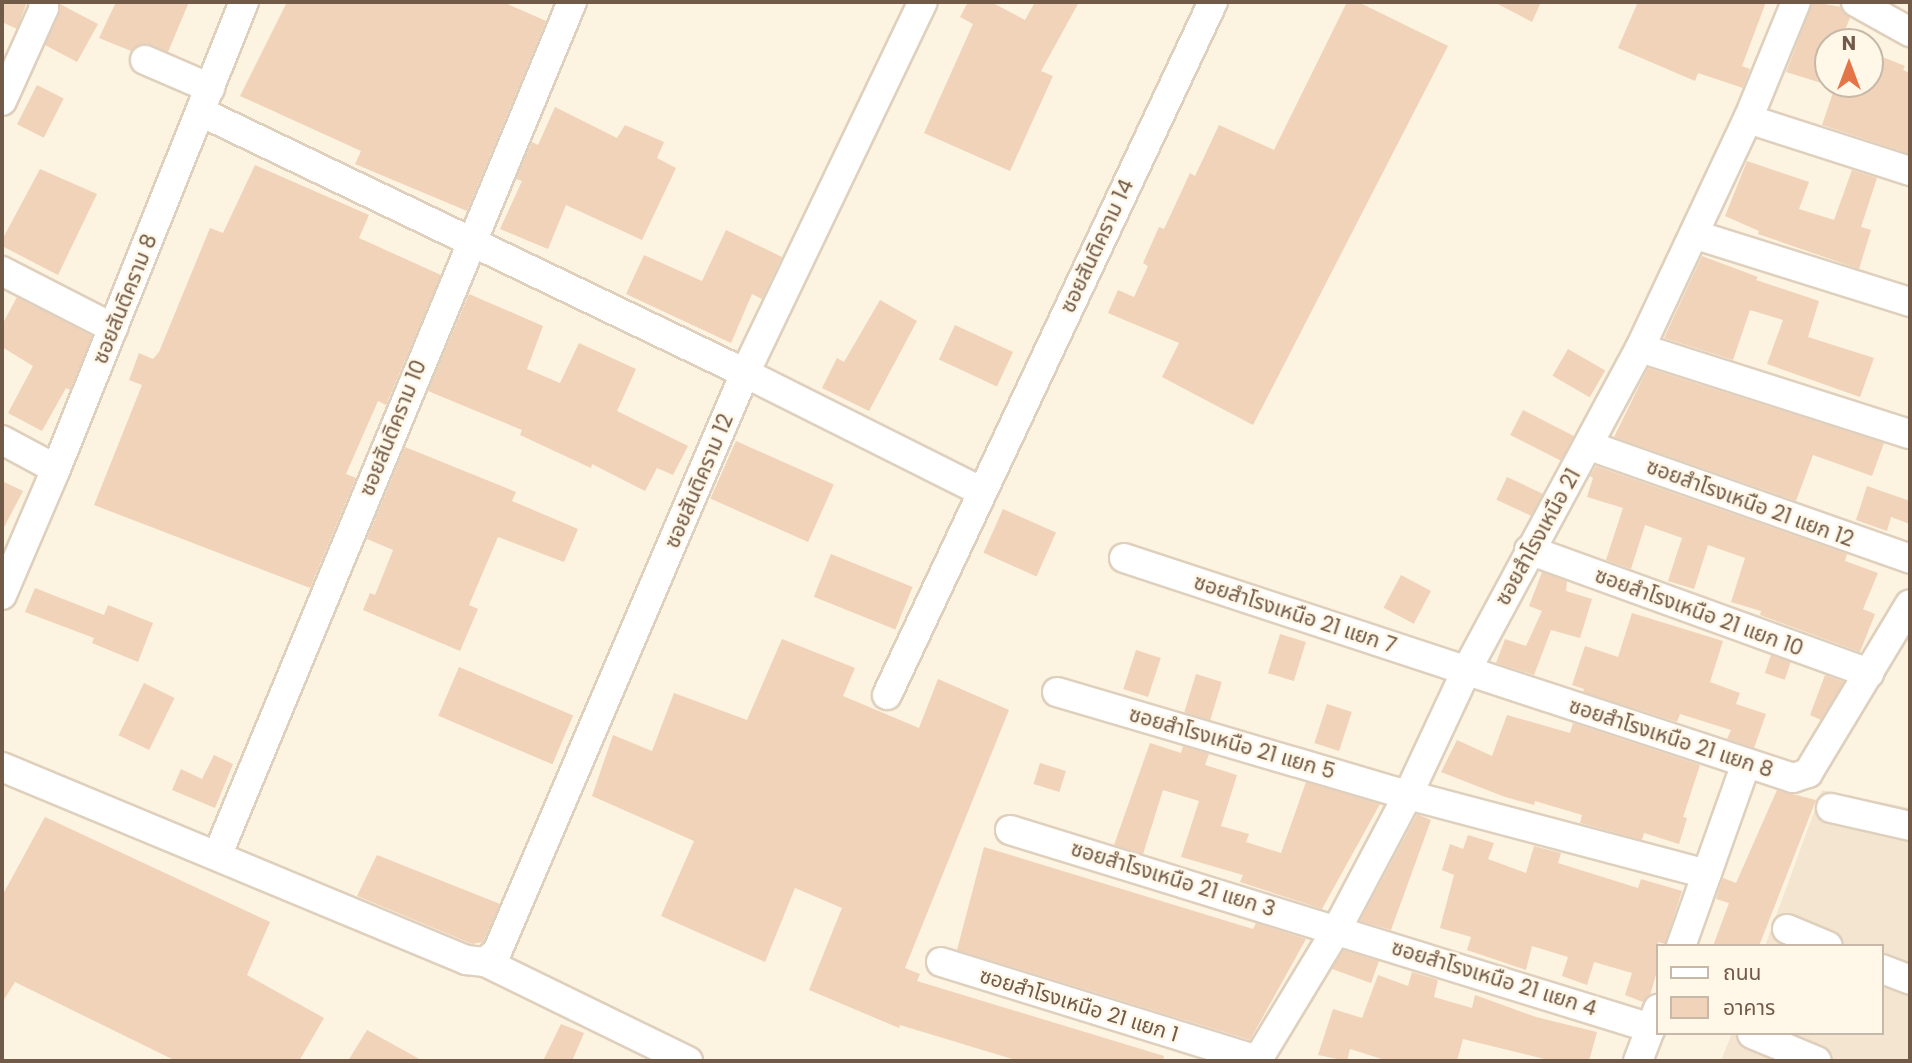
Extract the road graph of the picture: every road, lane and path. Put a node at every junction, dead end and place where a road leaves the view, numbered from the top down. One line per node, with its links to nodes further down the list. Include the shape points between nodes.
1 (43, 2): 11 (street)
2 (244, 2): 10 (street, ซอยสันติคราม 8)
3 (572, 2): 15 (street, ซอยสันติคราม 10)
4 (923, 2): 20 (street, ซอยสันติคราม 12)
5 (1213, 2): 25 (street, ซอยสันติคราม 14)
6 (1796, 2): 12 (street, ซอยสำโรงเหนือ 21)
7 (1856, 2): 8 (street)
8 (1910, 32)
9 (145, 60): 10 (street)
10 (206, 100): 15 (street); 18 (street, ซอยสันติคราม 8)
11 (2, 101)
12 (1748, 119): 13 (street); 14 (street, ซอยสำโรงเหนือ 21)
13 (1910, 171)
14 (1696, 235): 17 (street); 19 (street, ซอยสำโรงเหนือ 21)
15 (470, 243): 20 (street); 41 (street, ซอยสันติคราม 10)
16 (2, 271): 18 (street)
17 (1910, 302)
18 (113, 328): 24 (street, ซอยสันติคราม 8)
19 (1640, 348): 21 (street); 23 (street, ซอยสำโรงเหนือ 21)
20 (745, 373): 25 (street); 47 (street, ซอยสันติคราม 12, via 497,952)
21 (1910, 435)
22 (2, 440): 24 (street)
23 (1590, 446): 26 (street, ซอยสำโรงเหนือ 21); 28 (street, ซอยสำโรงเหนือ 21 แยก 12)
24 (56, 469): 29 (street, ซอยสันติคราม 8)
25 (981, 491): 34 (street, ซอยสันติคราม 14)
26 (1530, 550): 31 (street, ซอยสำโรงเหนือ 21); 32 (street, ซอยสำโรงเหนือ 21 แยก 10)
27 (1124, 558): 31 (street, ซอยสำโรงเหนือ 21 แยก 7)
28 (1910, 559)
29 (2, 595)
30 (1910, 604): 32 (street, ซอยสำโรงเหนือ 21 แยก 8)
31 (1466, 671): 35 (street, ซอยสำโรงเหนือ 21 แยก 8); 37 (street, ซอยสำโรงเหนือ 21)
32 (1869, 673): 35 (street, ซอยสำโรงเหนือ 21 แยก 8, via 1808,773 1793,778)
33 (1057, 692): 37 (street, ซอยสำโรงเหนือ 21 แยก 5)
34 (887, 695)
35 (1746, 763): 42 (street)
36 (2, 767): 41 (street)
37 (1408, 795): 42 (street, ซอยสำโรงเหนือ 21 แยก 5); 43 (street, ซอยสำโรงเหนือ 21)
38 (1831, 808): 39 (street)
39 (1910, 827)
40 (1010, 830): 43 (street, ซอยสำโรงเหนือ 21 แยก 3)
41 (217, 856): 47 (street, via 466,960)
42 (1707, 874): 45 (street)
43 (1337, 929): 51 (street, ซอยสำโรงเหนือ 21 แยก 4); 54 (street, ซอยสำโรงเหนือ 21)
44 (1787, 929): 46 (street)
45 (1682, 944)
46 (1823, 944)
47 (485, 962): 53 (street)
48 (941, 962): 54 (street, ซอยสำโรงเหนือ 21 แยก 1)
49 (1884, 970): 50 (street)
50 (1910, 980)
51 (1655, 1018): 55 (street)
52 (1754, 1035): 56 (street)
53 (688, 1061)
54 (1259, 1061)
55 (1638, 1061)
56 (1816, 1061)

